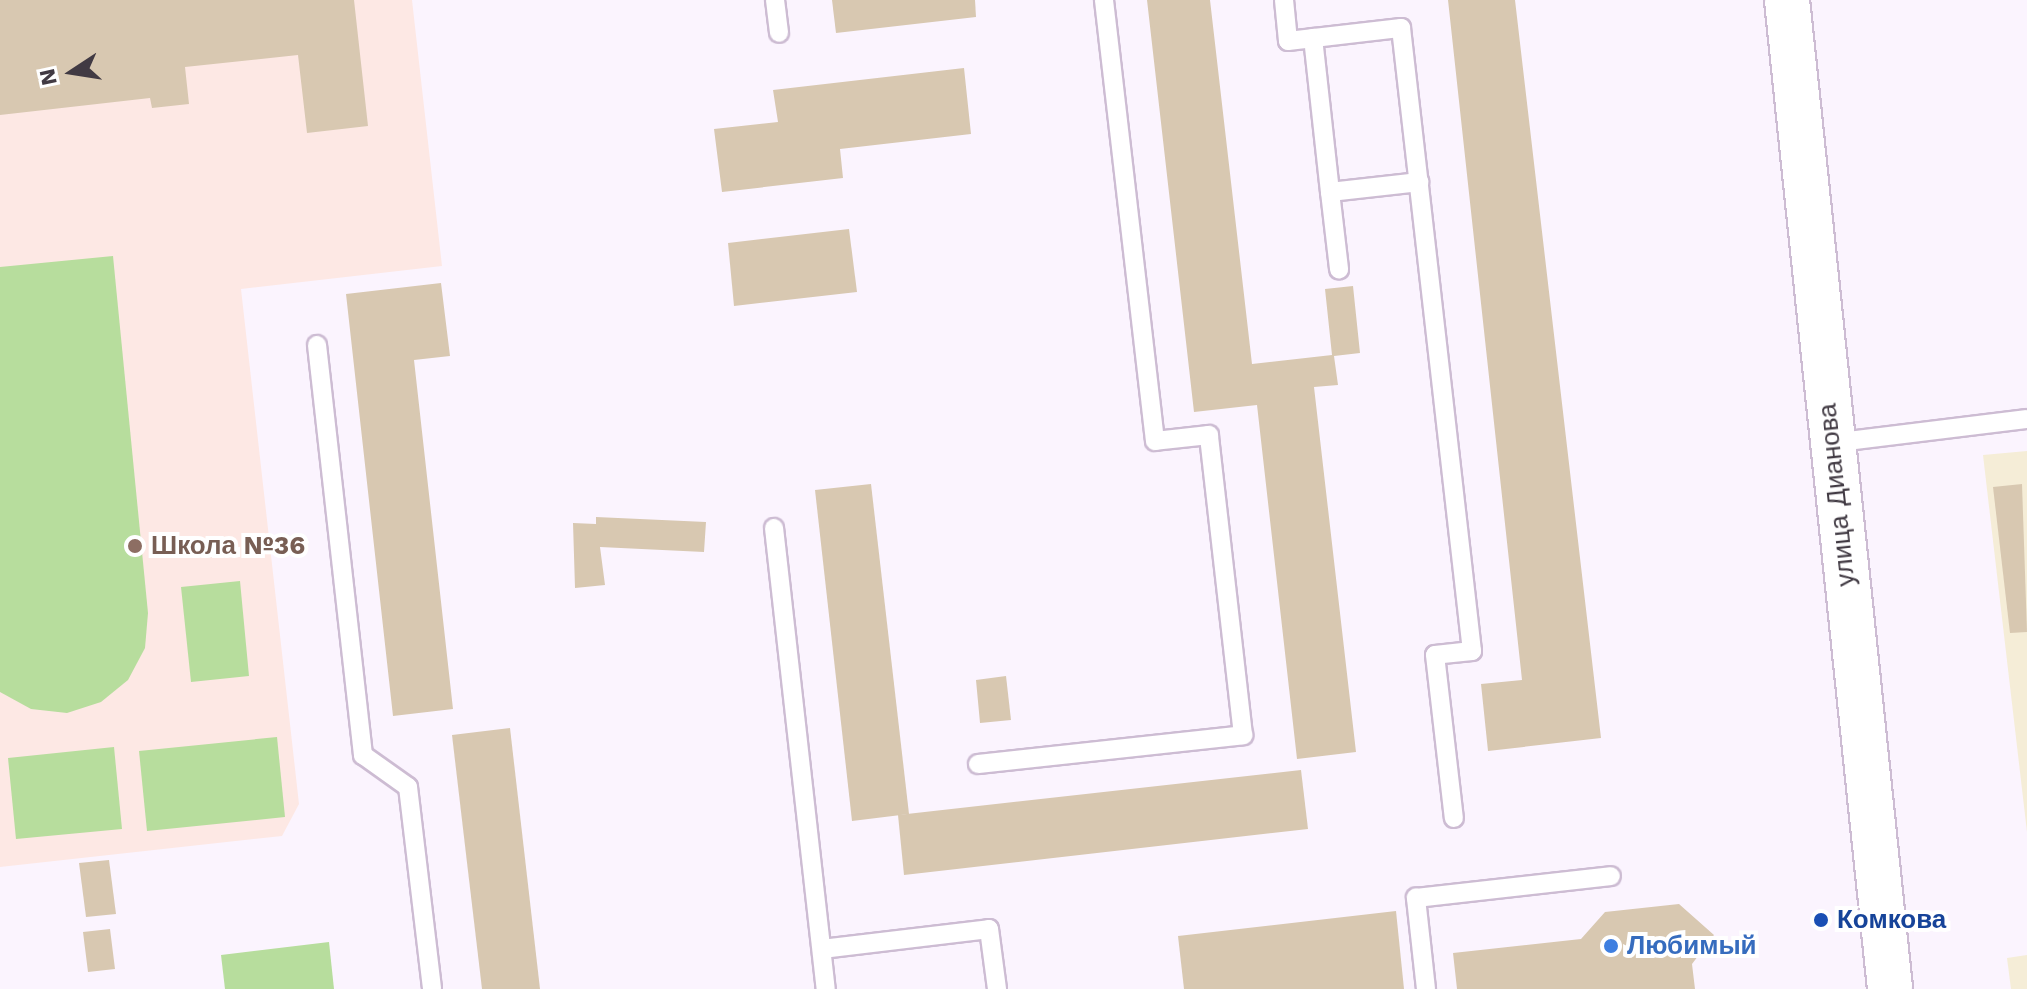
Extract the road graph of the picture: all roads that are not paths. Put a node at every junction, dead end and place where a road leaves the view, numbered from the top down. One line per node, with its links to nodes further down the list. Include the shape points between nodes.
1 (775, 0): 5 (lane)
2 (1104, 0): 14 (lane, via 1155,441 1209,435 1243,735)
3 (1284, 0): 6 (lane, via 1288,41)
4 (1787, 0): 12 (main road, улица Дианова)
5 (779, 33)
6 (1313, 38): 7 (lane, via 1401,28); 8 (lane)
7 (1419, 182): 8 (lane); 15 (lane, via 1472,651 1435,655)
8 (1330, 192): 9 (lane)
9 (1339, 269)
10 (317, 345): 18 (lane, via 363,755 408,787)
11 (2027, 419): 12 (lane)
12 (1831, 443): 22 (main road, улица Дианова)
13 (774, 528): 17 (lane)
14 (978, 764)
15 (1454, 818)
16 (1611, 876): 21 (lane, via 1416,898)
17 (822, 949): 19 (lane); 20 (lane, via 989,929)
18 (432, 989)
19 (826, 989)
20 (997, 989)
21 (1426, 989)
22 (1890, 989)

